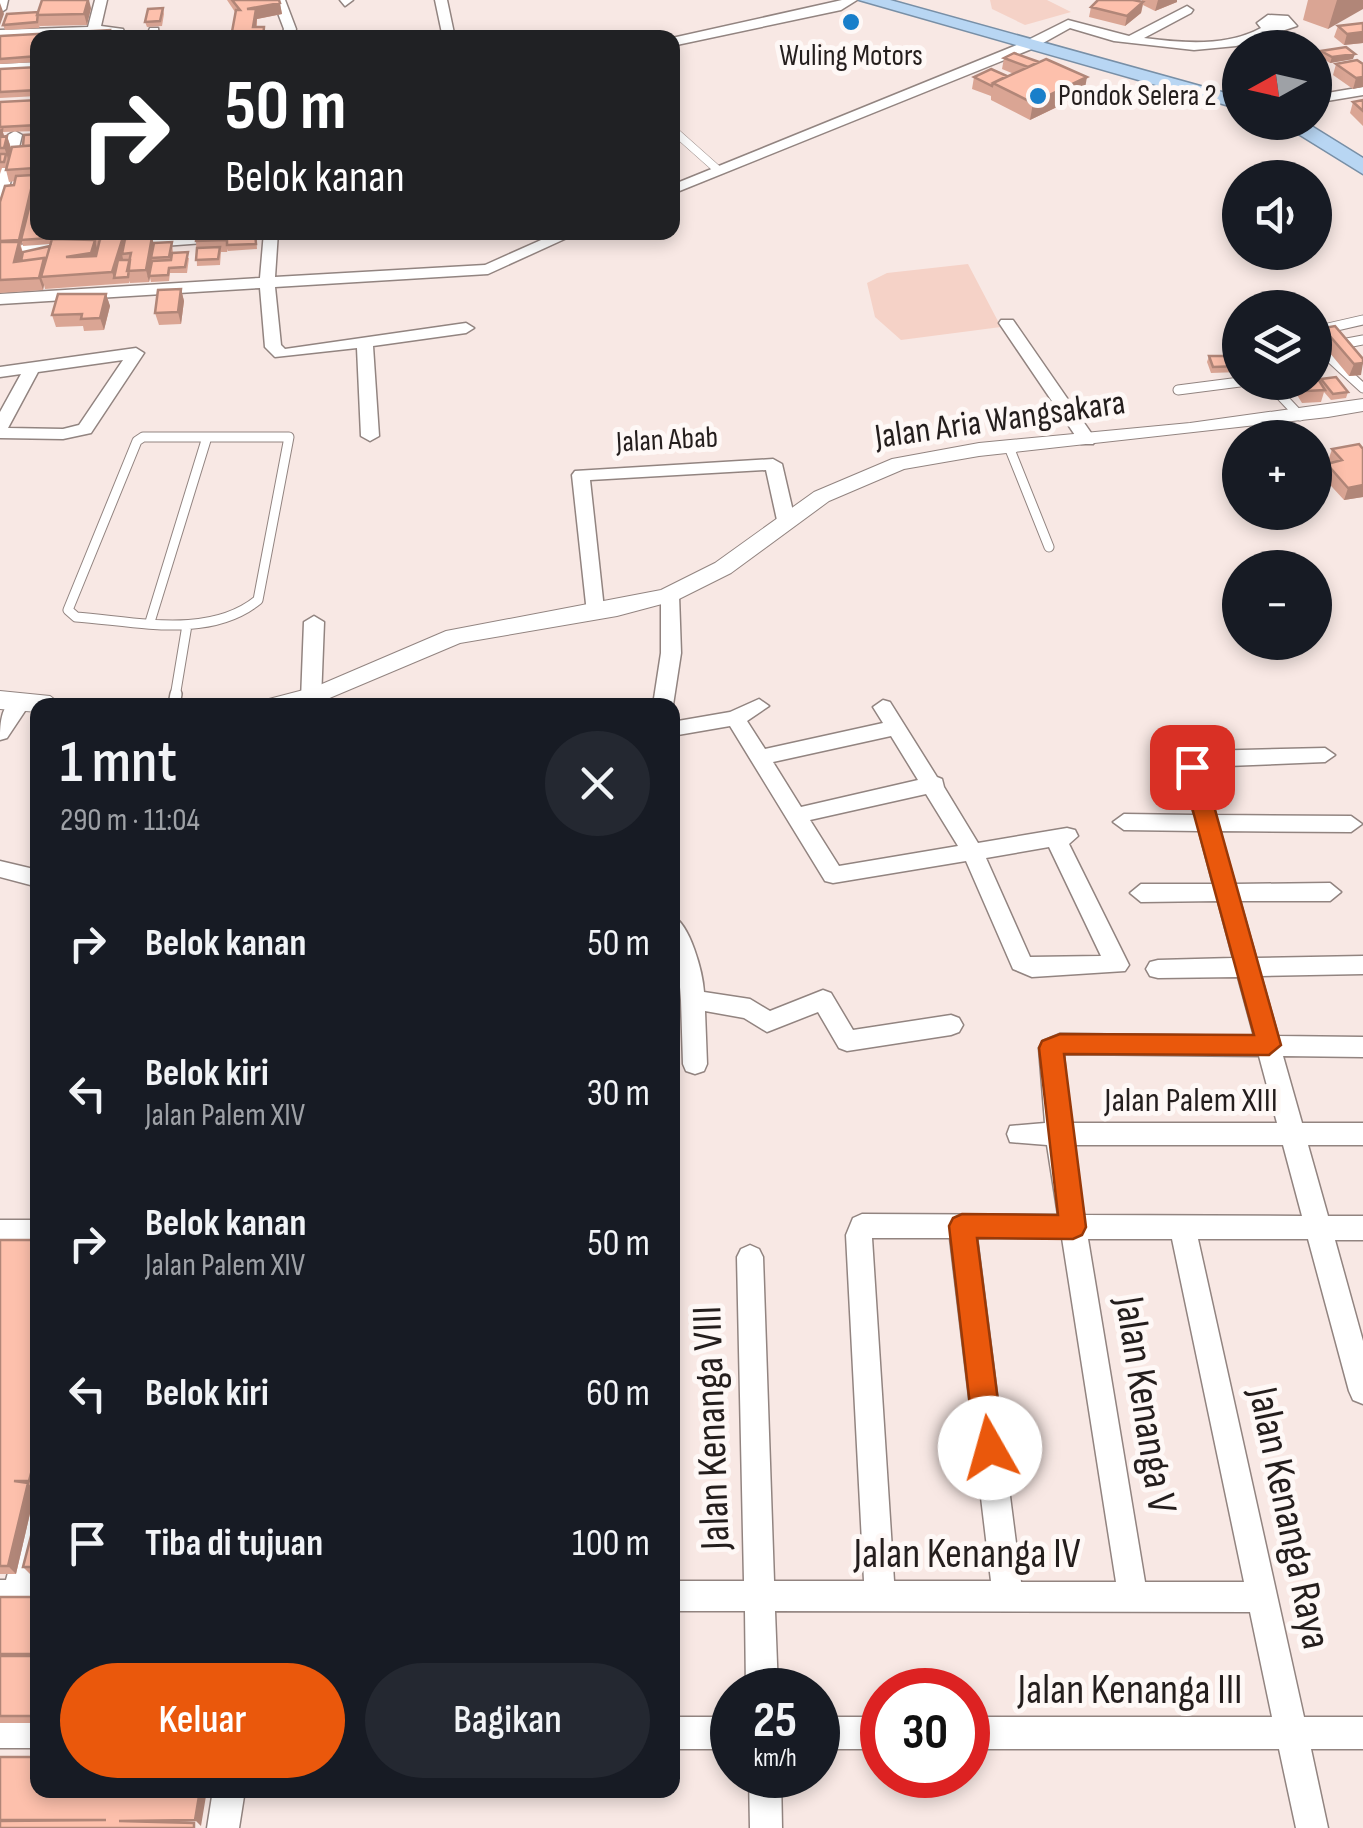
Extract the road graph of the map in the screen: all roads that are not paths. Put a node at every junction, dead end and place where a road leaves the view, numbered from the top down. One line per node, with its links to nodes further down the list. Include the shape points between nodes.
1 (2, 0): 8 (street)
2 (102, 0): 11 (street)
3 (279, 0): 12 (street)
4 (441, 0): 13 (street)
5 (851, 0): 18 (street)
6 (870, 0): 19 (highway)
7 (897, 0): 19 (highway)
8 (0, 8)
9 (1187, 10): 17 (street)
10 (1294, 17): 17 (street, via 1287,29 1270,28 1255,39 1175,44)
11 (94, 30)
12 (290, 30)
13 (447, 30)
14 (30, 33): 15 (street)
15 (0, 34)
16 (1117, 38): 17 (street); 19 (street, via 1074,24); 20 (street)
17 (1134, 38)
18 (680, 40)
19 (1037, 43): 20 (highway); 32 (street)
20 (1078, 52): 23 (highway); 26 (highway)
21 (30, 66): 22 (street)
22 (0, 68)
23 (1222, 88)
24 (1363, 91): 25 (street)
25 (1332, 96)
26 (1222, 98)
27 (8, 135): 34 (street)
28 (680, 136): 32 (lane)
29 (1332, 138): 31 (highway)
30 (1322, 140): 31 (highway)
31 (1362, 161)
32 (718, 170): 33 (street)
33 (680, 187)
34 (0, 196)
35 (61, 240): 41 (street); 42 (street)
36 (127, 240): 40 (street)
37 (138, 240): 43 (street)
38 (270, 240): 44 (street)
39 (554, 240): 44 (street, via 488,269)
40 (114, 245)
41 (77, 246)
42 (0, 251)
43 (196, 258): 44 (street); 45 (street)
44 (267, 284): 52 (street, via 276,351)
45 (0, 299)
46 (1363, 320): 49 (lane)
47 (1006, 323): 66 (street)
48 (466, 328): 52 (street)
49 (1332, 328): 51 (lane)
50 (1363, 340): 51 (lane)
51 (1346, 344): 53 (lane)
52 (365, 345): 64 (street)
53 (1355, 352)
54 (1332, 363): 58 (lane)
55 (0, 372): 56 (street)
56 (30, 372): 63 (street); 63 (street, via 136,352 85,429)
57 (1222, 384): 59 (lane)
58 (1363, 388)
59 (1178, 390)
60 (1281, 400): 62 (lane)
61 (1363, 405): 62 (street, Jalan Aria Wangsakara)
62 (1300, 416): 66 (street, Jalan Aria Wangsakara)
63 (0, 430)
64 (370, 436)
65 (207, 437): 72 (lane); 72 (lane, via 137,441 68,610 76,617); 74 (lane, via 289,437 258,600 219,620)
66 (1087, 440): 67 (street, Jalan Aria Wangsakara)
67 (1009, 447): 68 (street, Jalan Aria Wangsakara, via 878,469); 69 (lane)
68 (786, 520): 70 (street, Jalan Aria Wangsakara, via 732,561); 71 (street, Jalan Abab, via 773,464 581,475)
69 (1049, 547)
70 (670, 595): 71 (street, Jalan Aria Wangsakara); 78 (street)
71 (594, 609): 77 (street, Jalan Aria Wangsakara, via 448,639)
72 (150, 622): 74 (lane)
73 (314, 622): 76 (street)
74 (187, 624): 75 (lane)
75 (175, 698)
76 (312, 698)
77 (316, 698)
78 (663, 698)
79 (10, 701): 85 (street)
80 (759, 706): 82 (street)
81 (883, 707): 84 (street)
82 (735, 718): 83 (street); 87 (street)
83 (680, 728)
84 (895, 728): 87 (street); 88 (street)
85 (0, 732)
86 (1325, 755): 91 (street, via 1194,760)
87 (762, 758): 89 (street)
88 (934, 784): 89 (street); 93 (street)
89 (794, 816): 93 (street, via 832,875)
90 (1124, 822): 91 (street)
91 (1209, 824): 92 (street); 94 (street)
92 (1351, 824)
93 (974, 854): 93 (street, via 1026,966 1117,965 1062,838)
94 (1227, 892): 95 (street); 96 (street); 99 (street)
95 (1330, 892)
96 (1141, 893)
97 (680, 946): 101 (street)
98 (1363, 965): 99 (street)
99 (1248, 968): 100 (street); 104 (street)
100 (1158, 969)
101 (692, 1000): 102 (street, via 750,1009 767,1022 823,1000 847,1040); 103 (street)
102 (951, 1025)
103 (682, 1026): 106 (street)
104 (1269, 1045): 105 (street); 108 (street, Jalan Kenanga V, via 1055,1044 1050,1053); 110 (street)
105 (1363, 1046)
106 (696, 1064)
107 (1020, 1134): 108 (street, Jalan Palem XIII)
108 (1058, 1134): 110 (street, Jalan Palem XIII); 112 (street, Jalan Kenanga V)
109 (1363, 1134): 110 (street, Jalan Palem XIII)
110 (1293, 1135): 114 (street)
111 (962, 1226): 112 (street); 124 (street, via 871,1224 859,1232); 125 (street)
112 (1073, 1227): 113 (street); 126 (street, Jalan Kenanga V)
113 (1182, 1227): 114 (street); 127 (street, Jalan Kenanga Raya)
114 (1318, 1227): 115 (street); 119 (street)
115 (1363, 1228)
116 (30, 1229): 117 (street)
117 (0, 1232)
118 (750, 1256): 123 (street, Jalan Kenanga VIII)
119 (1363, 1391)
120 (30, 1544): 121 (street)
121 (18, 1595)
122 (680, 1596): 123 (street, Jalan Kenanga IV)
123 (760, 1596): 124 (street, Jalan Kenanga IV); 128 (street, Jalan Kenanga VIII)
124 (880, 1596): 125 (street, Jalan Kenanga IV)
125 (1008, 1596): 126 (street, Jalan Kenanga IV)
126 (1133, 1596): 127 (street, Jalan Kenanga IV)
127 (1262, 1597): 134 (street, Jalan Kenanga Raya)
128 (762, 1668)
129 (0, 1732): 130 (street)
130 (30, 1732)
131 (680, 1733): 132 (street)
132 (710, 1733)
133 (990, 1733): 134 (street, Jalan Kenanga III)
134 (1292, 1733): 135 (street, Jalan Kenanga III); 140 (street, Jalan Kenanga Raya)
135 (1363, 1733)
136 (228, 1798): 138 (street)
137 (765, 1798): 139 (street)
138 (223, 1828)
139 (766, 1828)
140 (1312, 1828)

